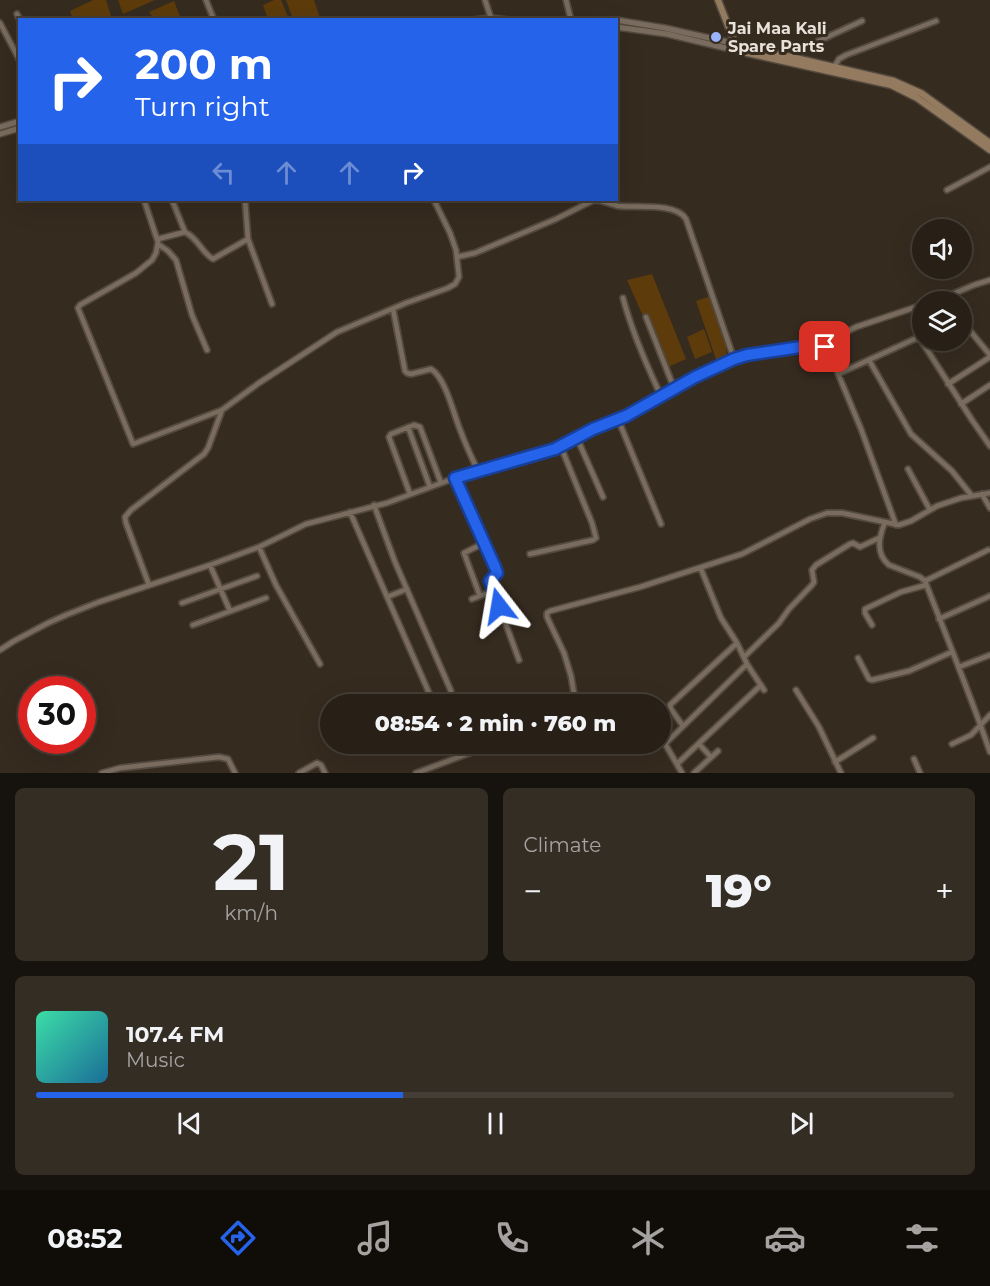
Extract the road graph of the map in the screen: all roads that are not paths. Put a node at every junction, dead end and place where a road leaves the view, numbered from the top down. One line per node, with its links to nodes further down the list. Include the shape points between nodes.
1 (206, 0): 7 (street)
2 (485, 0): 8 (street)
3 (566, 0): 9 (street)
4 (720, 1): 15 (main road)
5 (17, 14): 6 (street)
6 (19, 18)
7 (213, 18)
8 (491, 18)
9 (570, 18)
10 (618, 20): 15 (street)
11 (862, 21): 16 (street)
12 (936, 21): 18 (street, via 839,59)
13 (0, 23): 17 (street)
14 (618, 27): 15 (street)
15 (737, 47): 16 (main road); 24 (main road, via 891,86 917,98)
16 (791, 57): 18 (main road)
17 (18, 58)
18 (834, 67): 23 (main road, via 907,86)
19 (18, 122): 20 (street)
20 (0, 127)
21 (18, 129): 22 (street)
22 (0, 134)
23 (990, 143)
24 (990, 150)
25 (990, 167): 26 (street)
26 (947, 190)
27 (144, 201): 35 (street)
28 (172, 201): 33 (street)
29 (245, 201): 34 (street)
30 (434, 201): 36 (street)
31 (592, 201): 36 (street)
32 (602, 201): 48 (street, via 683,214)
33 (185, 232): 34 (street, via 213,260); 35 (street)
34 (248, 239): 40 (street)
35 (158, 242): 46 (street, via 176,260); 56 (street, via 150,263 78,309 132,444)
36 (457, 257): 42 (street, via 459,277 455,284)
37 (990, 280): 38 (street)
38 (960, 291)
39 (623, 298): 54 (street)
40 (272, 304)
41 (912, 308): 45 (street, via 865,324)
42 (393, 309): 56 (street, via 329,336); 63 (street, via 406,374 432,369 436,373)
43 (646, 317): 53 (street)
44 (972, 334): 47 (street)
45 (823, 345): 48 (street); 50 (street)
46 (207, 350)
47 (990, 356): 51 (street)
48 (734, 359): 53 (street)
49 (869, 360): 50 (street); 51 (street, via 919,337); 71 (street, via 911,434 952,471)
50 (838, 374): 78 (street)
51 (948, 384): 55 (street)
52 (990, 385): 55 (street)
53 (674, 388): 54 (street)
54 (661, 396): 57 (street)
55 (961, 404): 60 (street)
56 (222, 410): 88 (street, via 205,453 125,517)
57 (618, 419): 59 (street); 77 (street)
58 (408, 427): 65 (street, via 420,427); 66 (street); 68 (street, via 389,437)
59 (577, 438): 61 (street); 70 (street)
60 (990, 446)
61 (561, 447): 63 (street); 83 (street, via 596,538)
62 (908, 469): 74 (street)
63 (478, 471): 64 (street)
64 (455, 478): 65 (street); 80 (street)
65 (441, 483): 66 (street)
66 (430, 487): 68 (street)
67 (990, 493): 69 (street)
68 (410, 494): 72 (street)
69 (982, 494): 71 (street); 73 (street)
70 (603, 496)
71 (972, 496): 74 (street)
72 (374, 505): 75 (street); 90 (street)
73 (990, 508)
74 (930, 510): 78 (street)
75 (350, 512): 81 (street, via 306,524); 93 (street)
76 (885, 522): 78 (street); 79 (street); 85 (street, via 842,513 821,514 747,552)
77 (661, 524)
78 (896, 525)
79 (879, 538): 87 (street, via 886,563); 106 (street, via 860,547 850,543 816,565 812,570 813,584)
80 (484, 543): 91 (street, via 496,572 490,581); 92 (street, via 464,553)
81 (258, 547): 84 (street); 109 (street)
82 (988, 550): 87 (street)
83 (530, 554)
84 (210, 565): 88 (street); 89 (street)
85 (701, 568): 102 (street, via 721,618); 113 (street, via 548,612)
86 (257, 576): 89 (street)
87 (926, 583): 99 (street); 101 (street, via 865,609)
88 (149, 585): 103 (street, via 48,623)
89 (221, 589): 97 (street); 98 (street)
90 (406, 589): 93 (street); 93 (street, via 451,691 450,696 436,704)
91 (493, 591): 92 (street); 108 (street)
92 (480, 596): 96 (street)
93 (387, 597)
94 (990, 597): 99 (street)
95 (266, 598): 98 (street)
96 (472, 599)
97 (182, 603)
98 (230, 611): 100 (street)
99 (939, 619): 104 (street)
100 (193, 625)
101 (872, 625)
102 (737, 643): 106 (street); 116 (street, via 670,705)
103 (0, 650)
104 (952, 652): 107 (street, via 909,671 872,680); 111 (street)
105 (990, 655): 111 (street)
106 (744, 657): 110 (street)
107 (858, 658)
108 (519, 660)
109 (320, 664)
110 (747, 664): 116 (street); 119 (street, via 763,688)
111 (959, 667): 115 (street)
112 (796, 690): 127 (street)
113 (574, 694)
114 (990, 715): 115 (street)
115 (980, 724): 120 (street, via 971,735); 122 (street)
116 (683, 726): 117 (street)
117 (671, 738)
118 (873, 738): 127 (street)
119 (699, 744): 125 (street); 128 (street)
120 (952, 744)
121 (718, 751): 125 (street)
122 (990, 752)
123 (467, 754): 133 (street)
124 (671, 754): 128 (street)
125 (711, 757): 135 (street)
126 (914, 759): 137 (street)
127 (835, 762): 136 (street)
128 (677, 764): 134 (street)
129 (102, 773): 130 (street, via 219,757 228,759)
130 (235, 773)
131 (299, 773): 132 (street, via 316,763)
132 (325, 773)
133 (416, 773)
134 (682, 773)
135 (694, 773)
136 (841, 773)
137 (920, 773)

